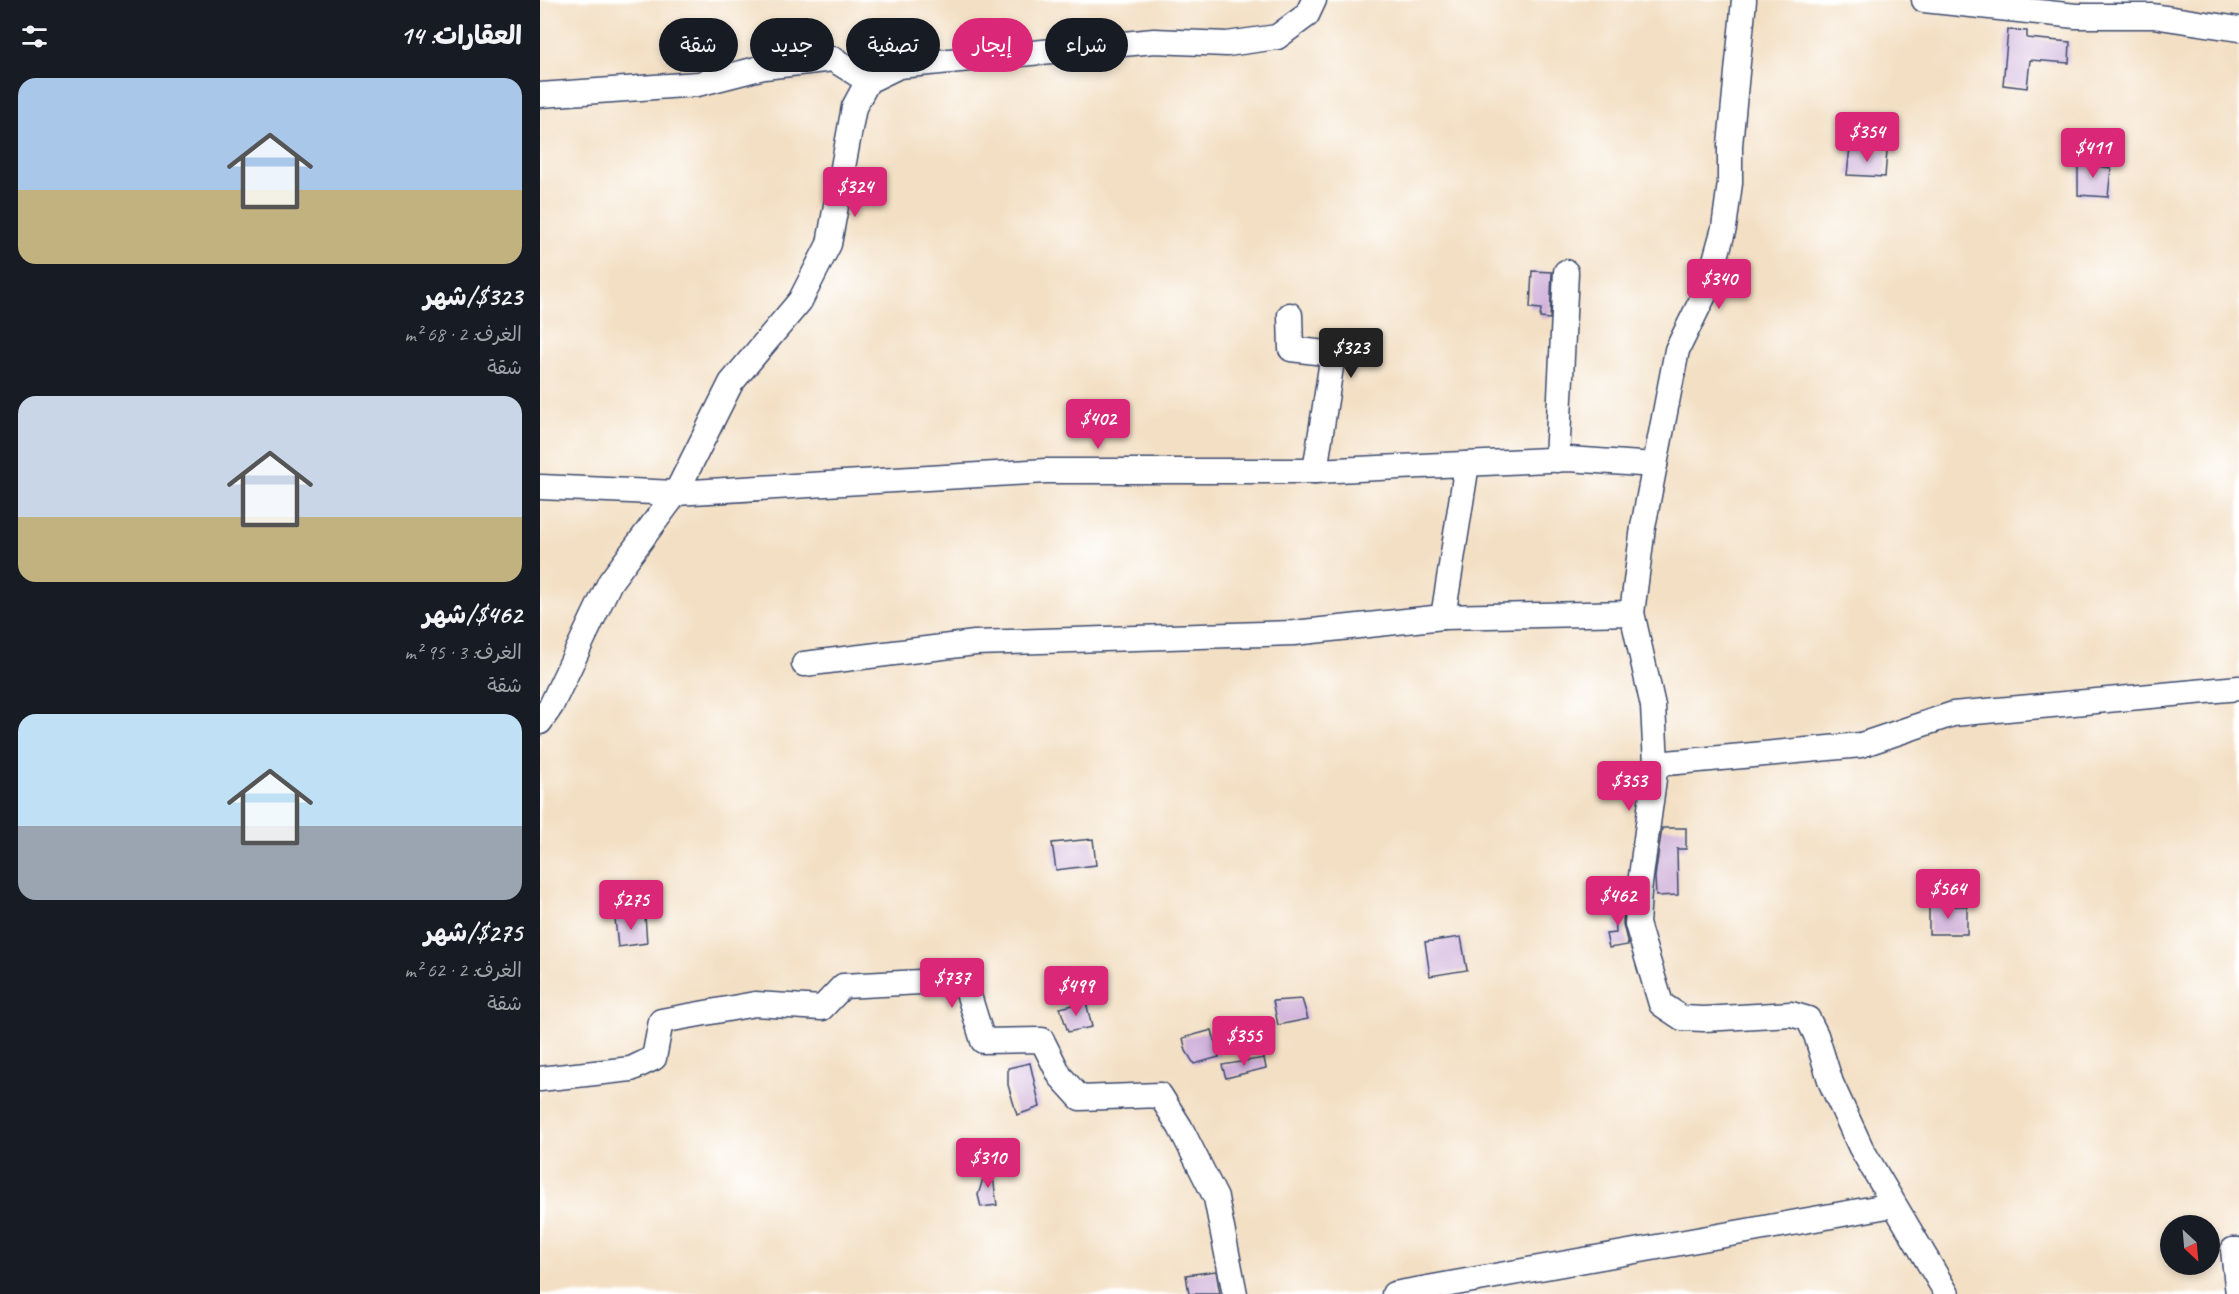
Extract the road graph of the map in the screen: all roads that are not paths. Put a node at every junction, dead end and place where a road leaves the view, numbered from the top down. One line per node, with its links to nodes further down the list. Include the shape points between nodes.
1 (1314, 0): 6 (street, via 1307,15 1276,37 1227,44 1154,41 899,66)
2 (1744, 0): 12 (street, via 1724,228 1707,289 1677,350)
3 (1924, 0): 4 (street, via 2076,16)
4 (2151, 8): 5 (street)
5 (2239, 29)
6 (868, 81): 7 (street, via 833,59 764,67 698,84); 15 (street, via 854,107 829,244 800,301 731,383)
7 (540, 95)
8 (1566, 272): 10 (street)
9 (1290, 315): 13 (street, via 1291,349 1333,354)
10 (1557, 460): 11 (street); 12 (street)
11 (1467, 464): 13 (street); 17 (street)
12 (1655, 465): 16 (street)
13 (1315, 471): 15 (street, via 1046,471)
14 (540, 487): 15 (street)
15 (676, 493): 20 (street, via 610,582)
16 (1632, 613): 17 (street); 21 (street, via 1653,706)
17 (1443, 617): 18 (street, via 1294,633 975,643)
18 (804, 664)
19 (2239, 688): 21 (street, via 1953,714 1861,745)
20 (540, 722)
21 (1656, 764): 23 (street, via 1637,924 1661,1004 1682,1018 1791,1014 1808,1019 1831,1083)
22 (540, 1079): 25 (street, via 631,1069 654,1058 661,1021 755,1004 822,1008 843,986 960,980 967,989 984,1041 1042,1040 1060,1076 1080,1098 1160,1095 1216,1198)
23 (1893, 1205): 26 (street); 27 (street)
24 (2239, 1250): 28 (street, via 2233,1250)
25 (1235, 1294)
26 (1394, 1294)
27 (1947, 1294)
28 (2238, 1294)

